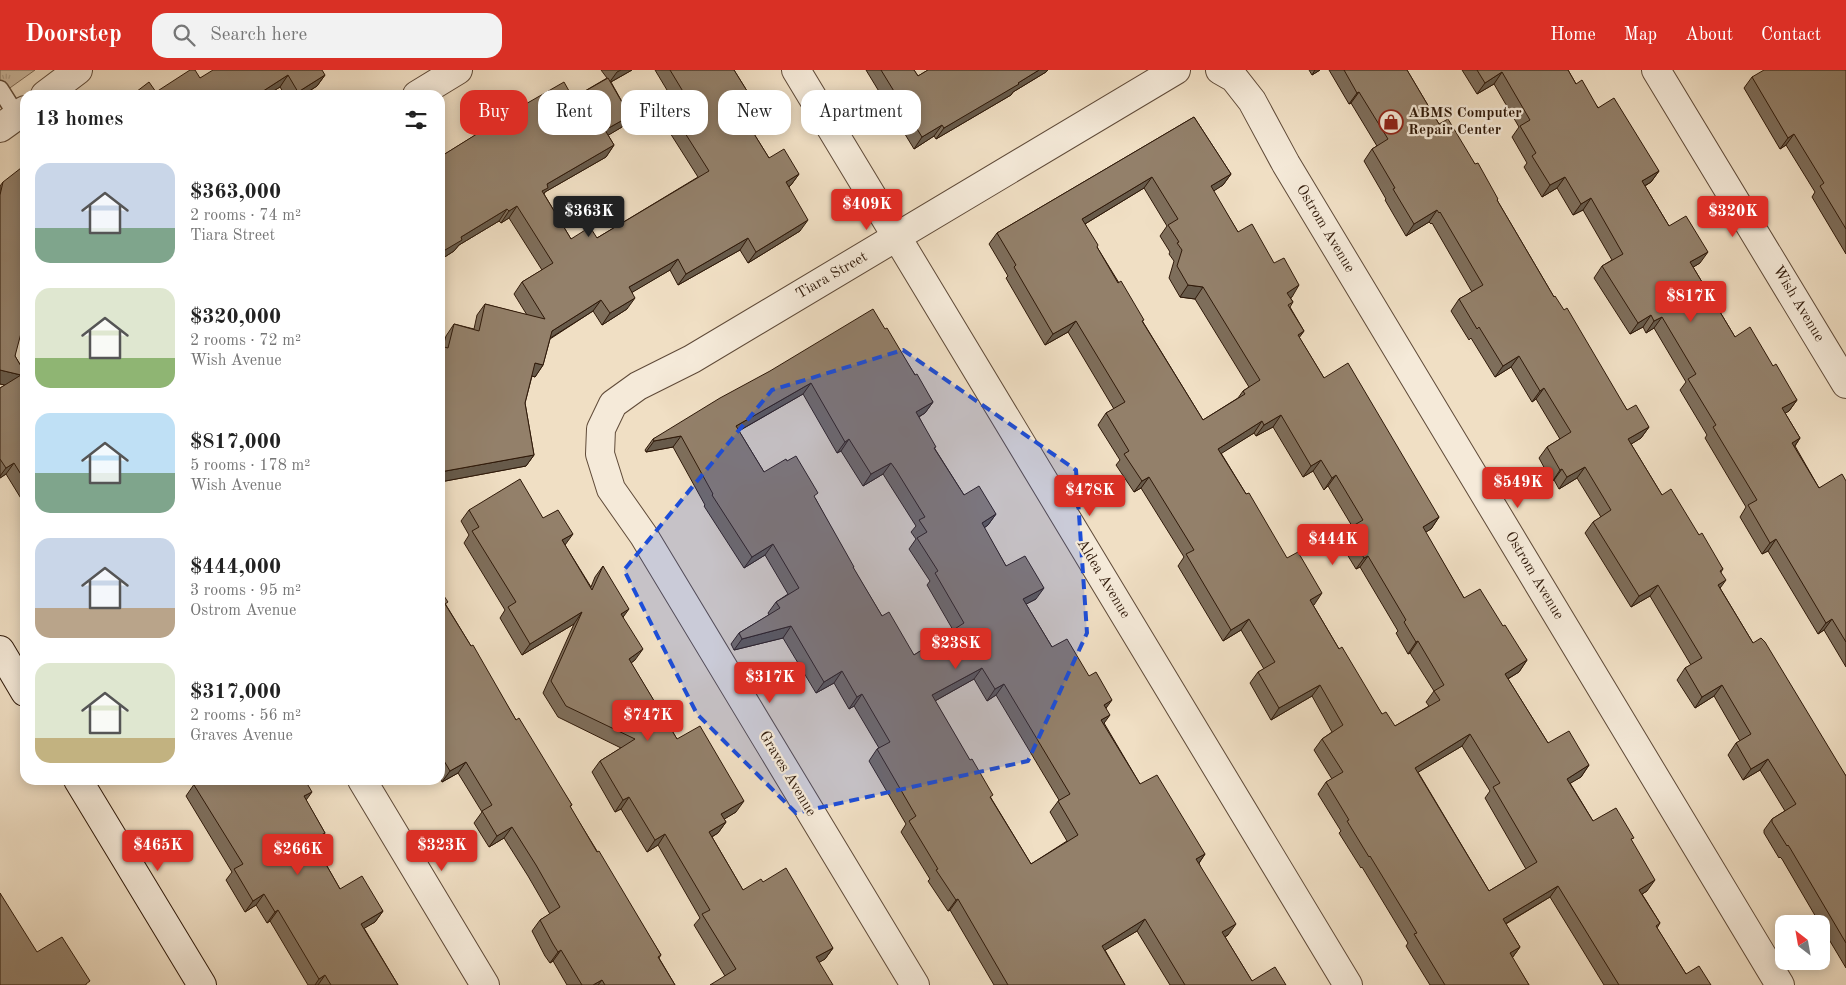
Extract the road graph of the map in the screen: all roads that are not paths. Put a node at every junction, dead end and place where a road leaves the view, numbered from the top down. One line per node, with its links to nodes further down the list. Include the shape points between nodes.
1 (78, 70): 8 (street)
2 (458, 70): 9 (street)
3 (796, 70): 11 (street, Aldea Avenue)
4 (1176, 70): 11 (street, Tiara Street)
5 (1220, 70): 22 (street, Ostrom Avenue, via 1234,78 1252,102)
6 (1656, 70): 12 (street, Wish Avenue)
7 (0, 89): 10 (lane)
8 (52, 90)
9 (425, 90)
10 (14, 118)
11 (897, 238): 13 (street, Tiara Street, via 638,386 613,404); 21 (street, Aldea Avenue)
12 (1846, 384)
13 (601, 429): 20 (street, Graves Avenue, via 600,454 611,489 644,536)
14 (0, 650): 15 (street)
15 (20, 684)
16 (81, 785): 18 (street)
17 (365, 785): 19 (street)
18 (202, 985)
19 (485, 985)
20 (915, 985)
21 (1348, 985)
22 (1780, 985)

